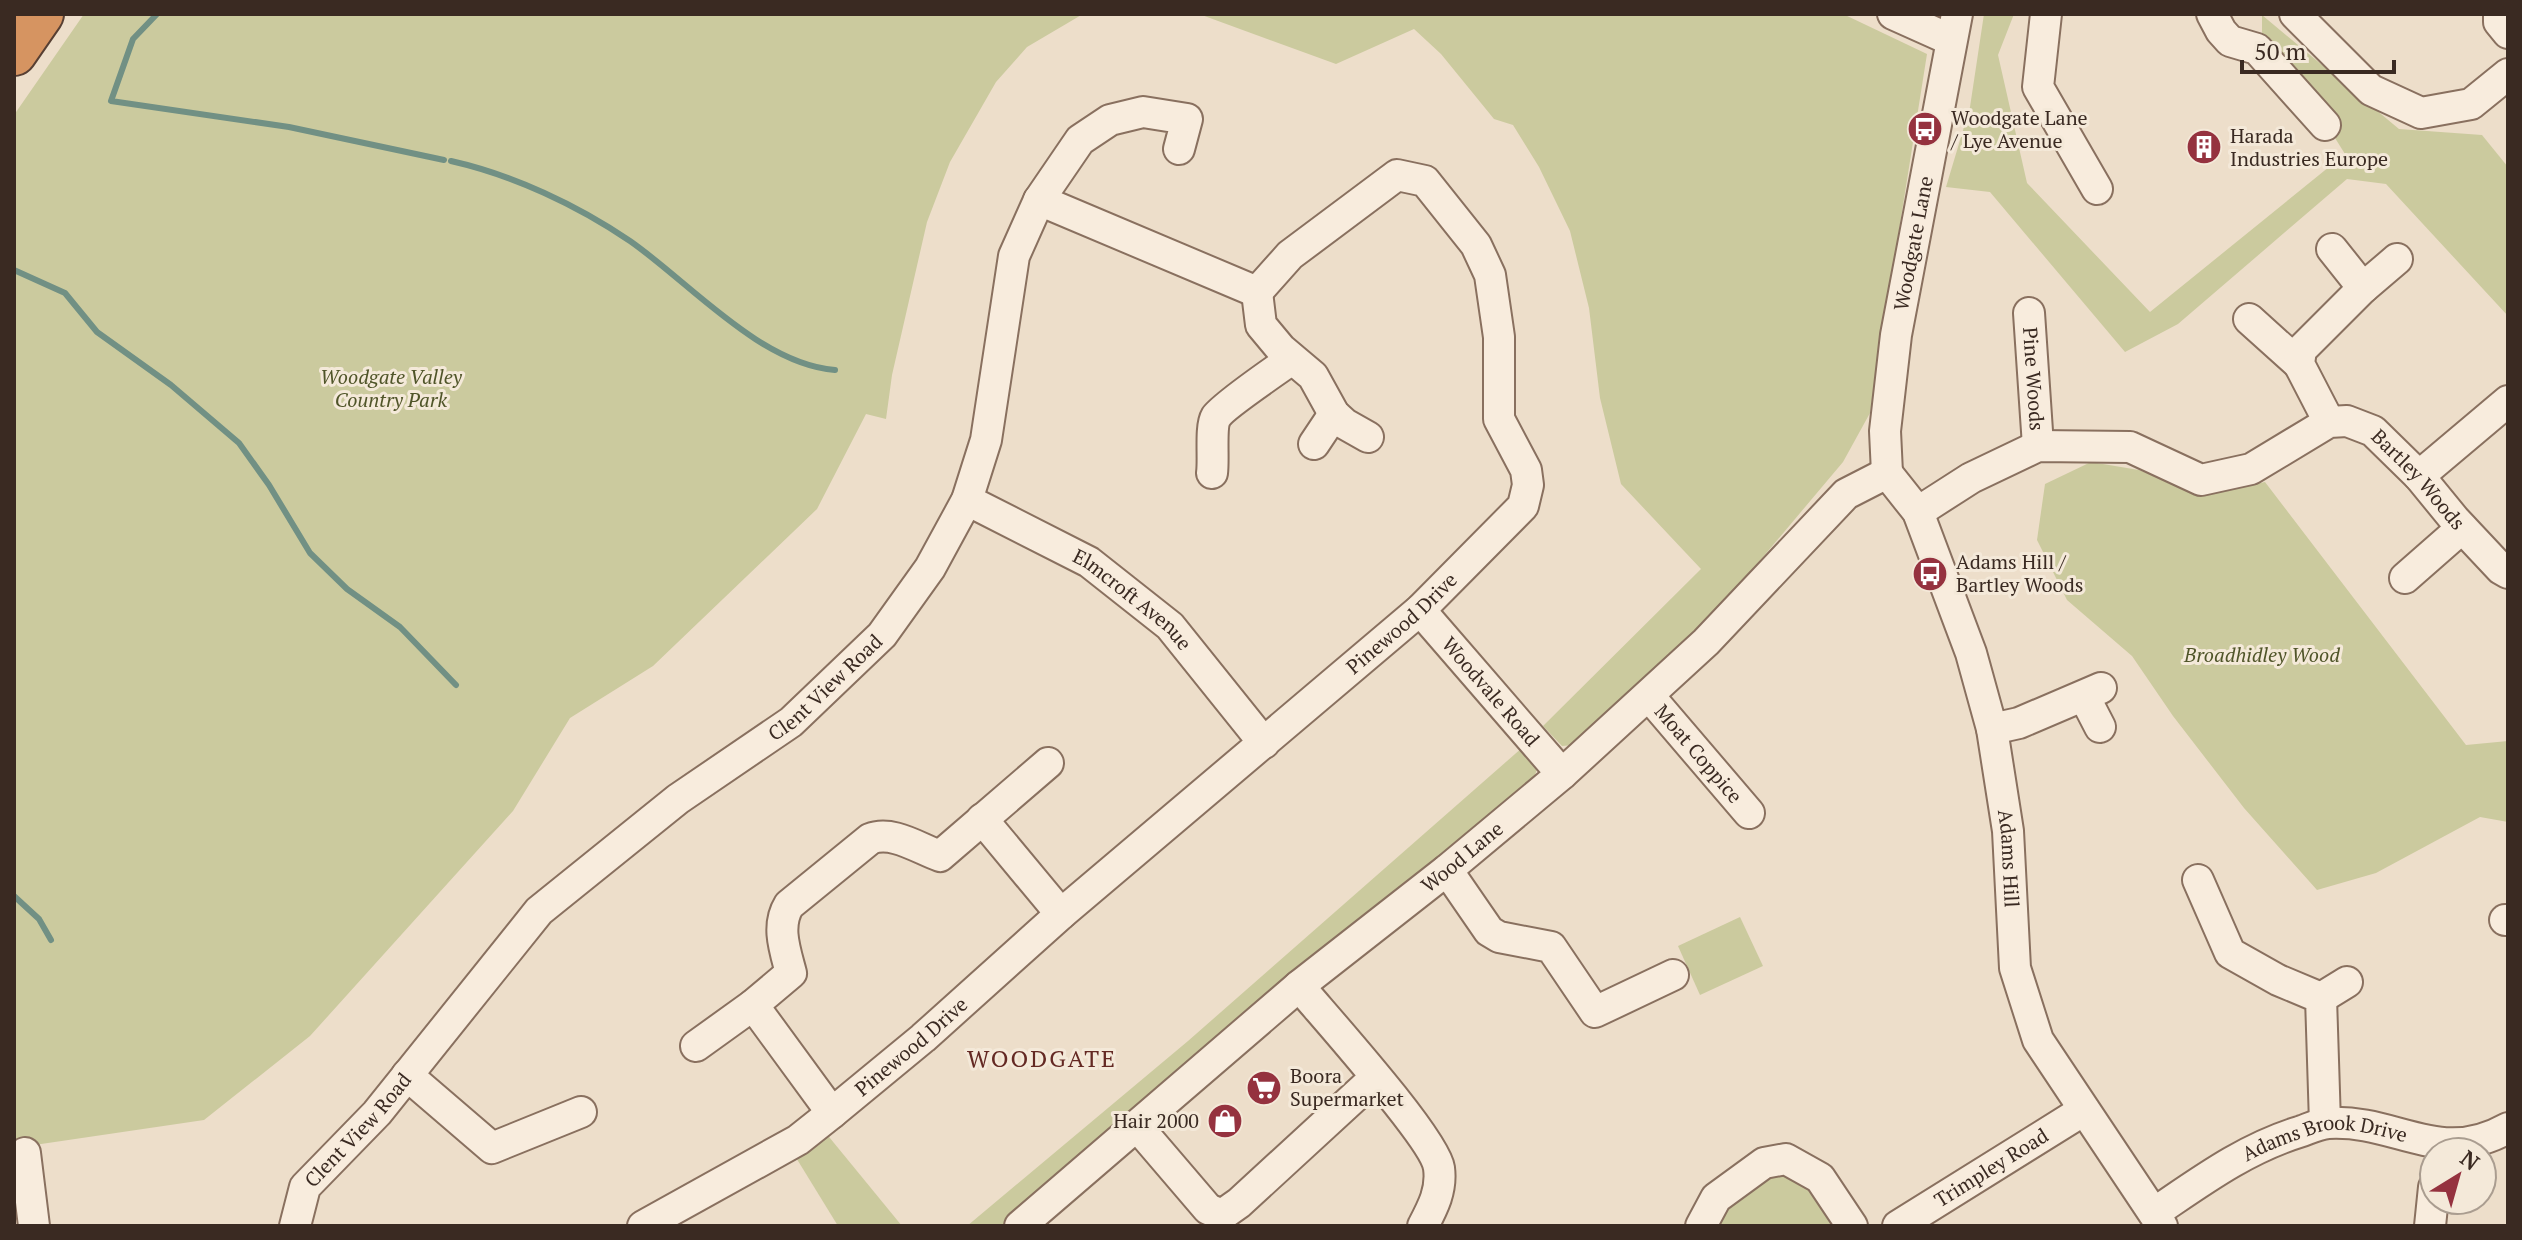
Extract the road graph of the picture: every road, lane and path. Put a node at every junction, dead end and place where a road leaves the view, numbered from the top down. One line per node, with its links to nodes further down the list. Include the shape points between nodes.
1 (41, 14): 9 (highway)
2 (1893, 14): 7 (street)
3 (2046, 14): 13 (street, via 2038,87)
4 (2212, 14): 11 (street, via 2230,41 2257,49)
5 (2295, 14): 10 (street, via 2371,90 2421,113 2471,104)
6 (2499, 14): 8 (street)
7 (1954, 27): 30 (street, Woodgate Lane, via 1896,335 1885,431)
8 (2508, 33)
9 (14, 53)
10 (2508, 74)
11 (2325, 125)
12 (1179, 149): 14 (street, Clent View Road, via 1187,119 1143,112 1110,120 1080,140)
13 (2097, 189)
14 (1039, 200): 18 (street); 32 (street, Clent View Road, via 1014,256 986,440)
15 (2332, 249): 17 (street)
16 (2397, 259): 17 (street)
17 (2363, 288): 22 (street, via 2310,338)
18 (1257, 292): 21 (street, via 1261,325); 37 (street, Pinewood Drive, via 1290,255 1397,175 1425,181 1476,245 1490,275 1499,337 1499,419 1526,470 1528,485 1523,506)
19 (2029, 313): 28 (street, Pine Woods)
20 (2249, 319): 22 (street)
21 (1292, 359): 24 (street, via 1313,376); 29 (street, via 1216,415)
22 (2299, 364): 25 (street)
23 (2505, 409): 31 (street)
24 (1334, 414): 26 (street); 27 (street)
25 (2329, 422): 28 (street, via 2251,469 2201,480 2130,447); 31 (street, Bartley Woods, via 2347,421 2373,431)
26 (1368, 437)
27 (1314, 444)
28 (2038, 446): 33 (street, via 1971,478)
29 (1212, 473)
30 (1887, 473): 33 (street, Adams Hill); 38 (street, Wood Lane, via 1846,494)
31 (2419, 476): 34 (street, Bartley Woods)
32 (967, 500): 41 (street, Elmcroft Avenue, via 1089,562 1170,626); 55 (street, Clent View Road, via 930,568 882,635 791,722 678,799 539,911)
33 (1918, 512): 40 (street, Adams Hill, via 1971,653)
34 (2462, 528): 35 (street, Bartley Woods); 36 (street)
35 (2508, 573)
36 (2405, 578)
37 (1420, 610): 41 (street, Pinewood Drive); 43 (street, Woodvale Road)
38 (1649, 696): 43 (street, Wood Lane); 44 (street, Moat Coppice)
39 (2100, 727): 40 (street, via 2092,692)
40 (1992, 729): 57 (street, Adams Hill, via 2008,831 2015,968 2038,1040)
41 (1264, 743): 48 (street, Pinewood Drive)
42 (1048, 763): 45 (street)
43 (1562, 774): 46 (street, Wood Lane)
44 (1747, 815)
45 (982, 819): 48 (street); 53 (street, via 940,856 891,836 870,839 789,905 782,931 791,973)
46 (1447, 870): 49 (street, via 1489,931 1551,947 1595,1012); 51 (street, Wood Lane)
47 (2198, 880): 52 (street, via 2226,909 2230,953)
48 (1061, 914): 59 (street, Pinewood Drive)
49 (1673, 975)
50 (2347, 982): 52 (street)
51 (1299, 986): 56 (street); 61 (street, Wood Lane)
52 (2321, 998): 60 (street)
53 (753, 1005): 54 (street); 59 (street)
54 (696, 1046)
55 (407, 1075): 58 (street, via 492,1148); 66 (street, Clent View Road, via 305,1187)
56 (1375, 1078): 61 (street, via 1222,1215 1208,1209); 69 (street, via 1420,1132 1439,1165 1439,1196)
57 (2084, 1110): 64 (street, Adams Hill); 72 (street, Trimpley Road)
58 (581, 1112)
59 (832, 1113): 67 (street, Pinewood Drive, via 798,1140)
60 (2325, 1123): 62 (street, Adams Brook Drive, via 2370,1125); 64 (street, Adams Brook Drive, via 2237,1157)
61 (1137, 1126): 68 (street, Wood Lane)
62 (2418, 1144)
63 (25, 1153): 65 (street)
64 (2158, 1220)
65 (34, 1226)
66 (295, 1226)
67 (643, 1226)
68 (1020, 1226)
69 (1423, 1226)
70 (1701, 1226): 71 (street, via 1716,1198 1764,1163 1786,1159 1820,1178)
71 (1852, 1226)
72 (1898, 1226)

